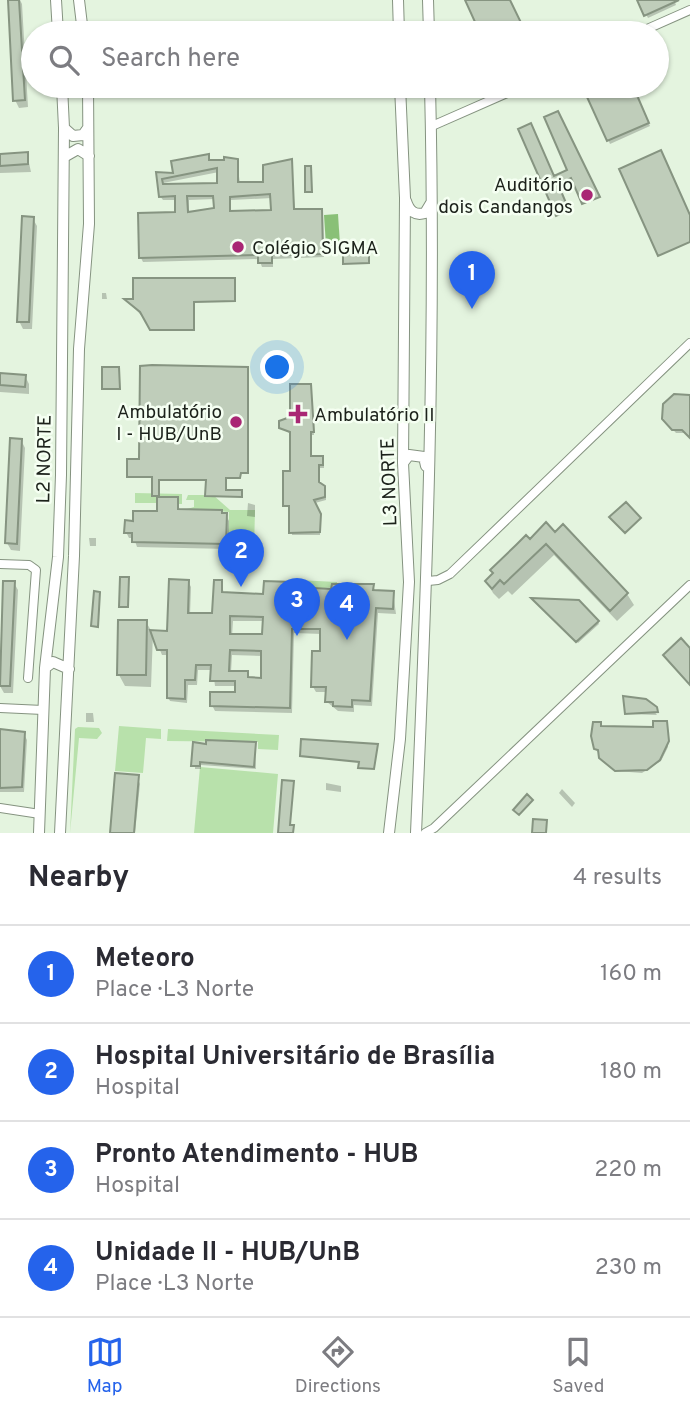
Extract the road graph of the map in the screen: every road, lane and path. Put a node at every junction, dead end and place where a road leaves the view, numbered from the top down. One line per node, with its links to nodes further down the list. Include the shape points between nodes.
1 (56, 0): 6 (main road)
2 (79, 0): 7 (main road)
3 (398, 0): 8 (main road)
4 (428, 0): 9 (main road)
5 (690, 10): 10 (street)
6 (57, 21)
7 (82, 21)
8 (399, 21)
9 (429, 21)
10 (665, 21)
11 (63, 98): 18 (main road, L2 NORTE)
12 (88, 98): 16 (main road, L2 NORTE)
13 (401, 98): 21 (main road, L3 NORTE)
14 (431, 98): 17 (main road, L3 NORTE)
15 (496, 98): 17 (street)
16 (88, 127): 18 (main road, via 76,136); 19 (main road, L2 NORTE)
17 (432, 127): 22 (main road, L3 NORTE)
18 (64, 128): 20 (main road, L2 NORTE)
19 (89, 156): 20 (main road, via 78,149); 30 (main road, L2 NORTE)
20 (64, 157): 29 (main road, L2 NORTE, via 58,557)
21 (405, 198): 22 (main road, via 417,214 427,212); 24 (main road, L3 NORTE)
22 (432, 200): 25 (main road, L3 NORTE)
23 (690, 343): 27 (street, via 450,574)
24 (403, 463): 25 (main road, via 409,455 422,456); 38 (main road, L3 NORTE, via 408,594 400,739)
25 (429, 484): 27 (main road, L3 NORTE)
26 (0, 564): 31 (street, via 29,565 36,570)
27 (428, 581): 39 (main road, L3 NORTE)
28 (690, 585): 40 (street)
29 (45, 668): 30 (main road, via 53,663); 33 (main road, L2 NORTE)
30 (69, 669): 37 (main road, L2 NORTE)
31 (28, 678)
32 (0, 708): 33 (street)
33 (43, 710): 35 (main road, L2 NORTE)
34 (0, 808): 35 (street)
35 (40, 814): 36 (main road, L2 NORTE)
36 (39, 833)
37 (60, 833)
38 (389, 833)
39 (416, 833)
40 (425, 833)

